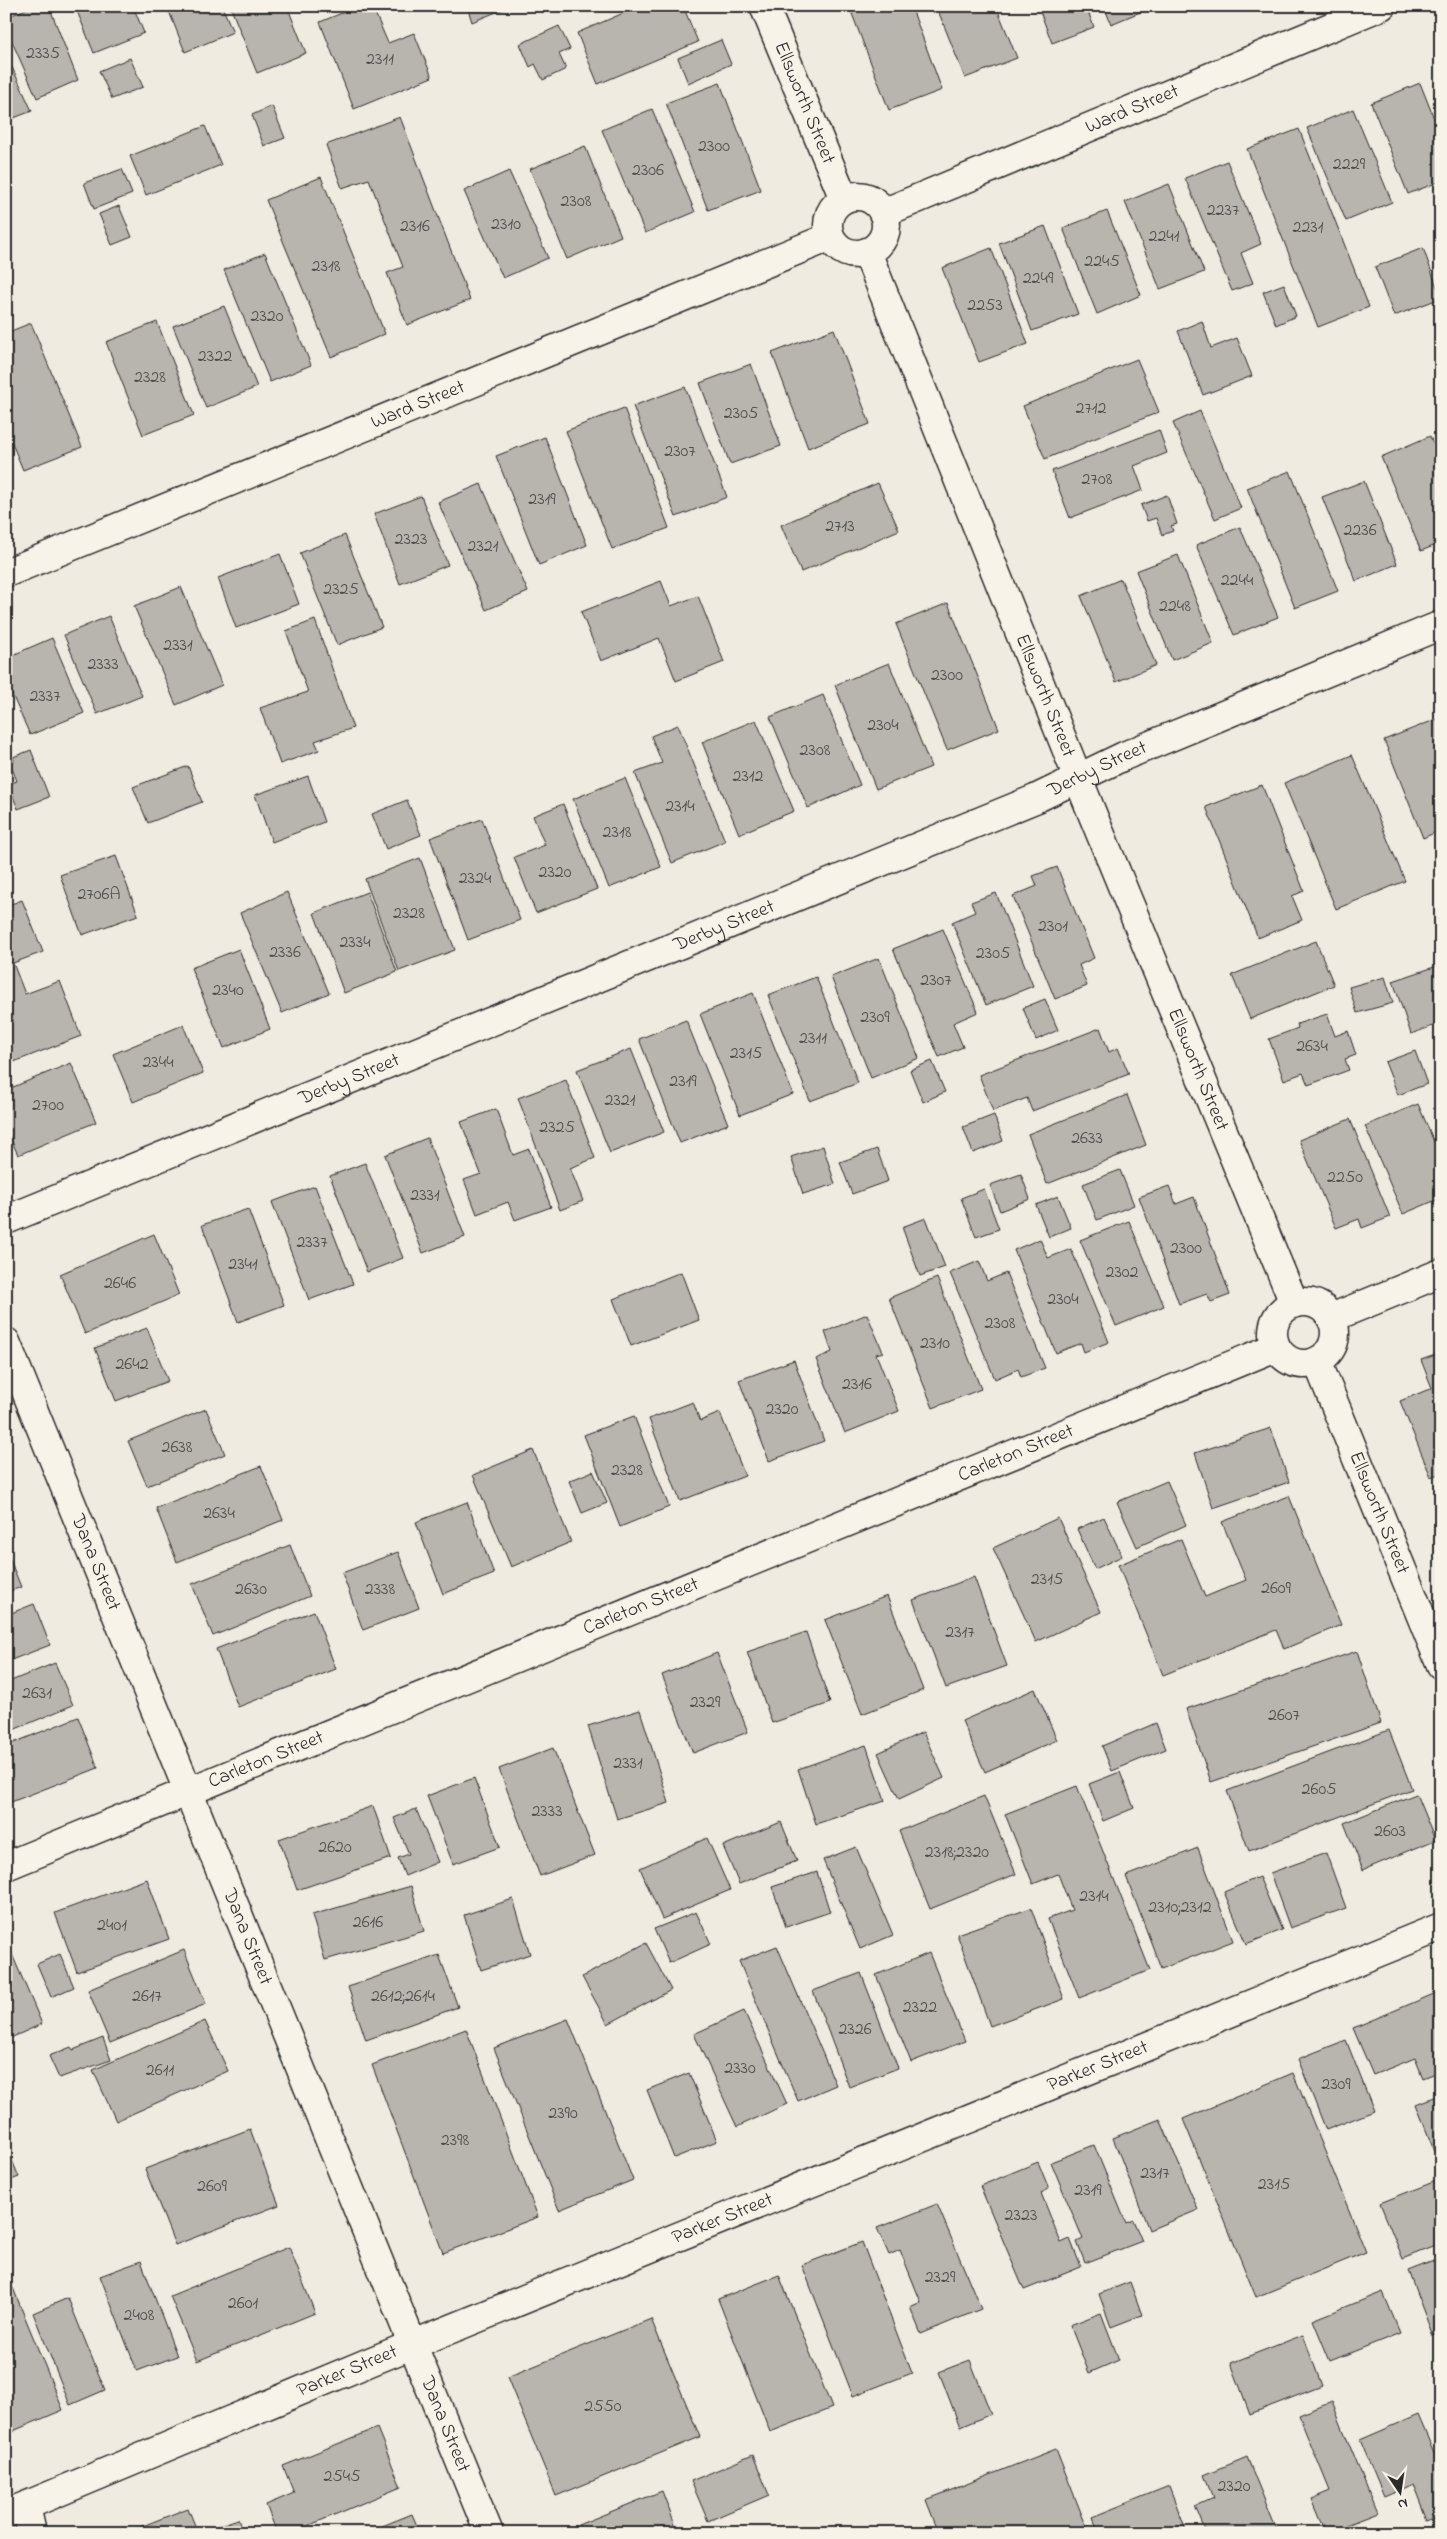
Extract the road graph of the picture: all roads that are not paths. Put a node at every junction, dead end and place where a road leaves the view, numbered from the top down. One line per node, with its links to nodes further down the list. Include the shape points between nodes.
1 (764, 6): 3 (street, Ellsworth Street)
2 (1381, 6): 4 (street, Ward Street)
3 (844, 199): 4 (street, via 862,196 871,199); 5 (street, via 836,204 828,219)
4 (883, 213): 6 (street, via 886,232 876,248)
5 (830, 237): 6 (street, via 835,245 850,254); 7 (street, Ward Street)
6 (867, 252): 9 (street, Ellsworth Street)
7 (6, 573)
8 (1441, 625): 9 (street, Derby Street)
9 (1078, 778): 10 (street, Derby Street); 12 (street, Ellsworth Street)
10 (6, 1220)
11 (1441, 1273): 13 (street)
12 (1294, 1304): 13 (street, via 1319,1306); 15 (street, via 1277,1317 1273,1337)
13 (1331, 1318): 16 (street, via 1335,1338 1332,1348)
14 (6, 1342): 18 (street, Dana Street)
15 (1276, 1347): 16 (street, via 1289,1360 1308,1364); 18 (street, Carleton Street)
16 (1317, 1361): 17 (street, Ellsworth Street)
17 (1441, 1665)
18 (190, 1791): 19 (street, Carleton Street); 21 (street, Dana Street)
19 (6, 1866)
20 (1441, 1927): 21 (street, Parker Street)
21 (413, 2345): 22 (street, Parker Street); 24 (street, Dana Street)
22 (16, 2510): 23 (street)
23 (32, 2533)
24 (489, 2533)

